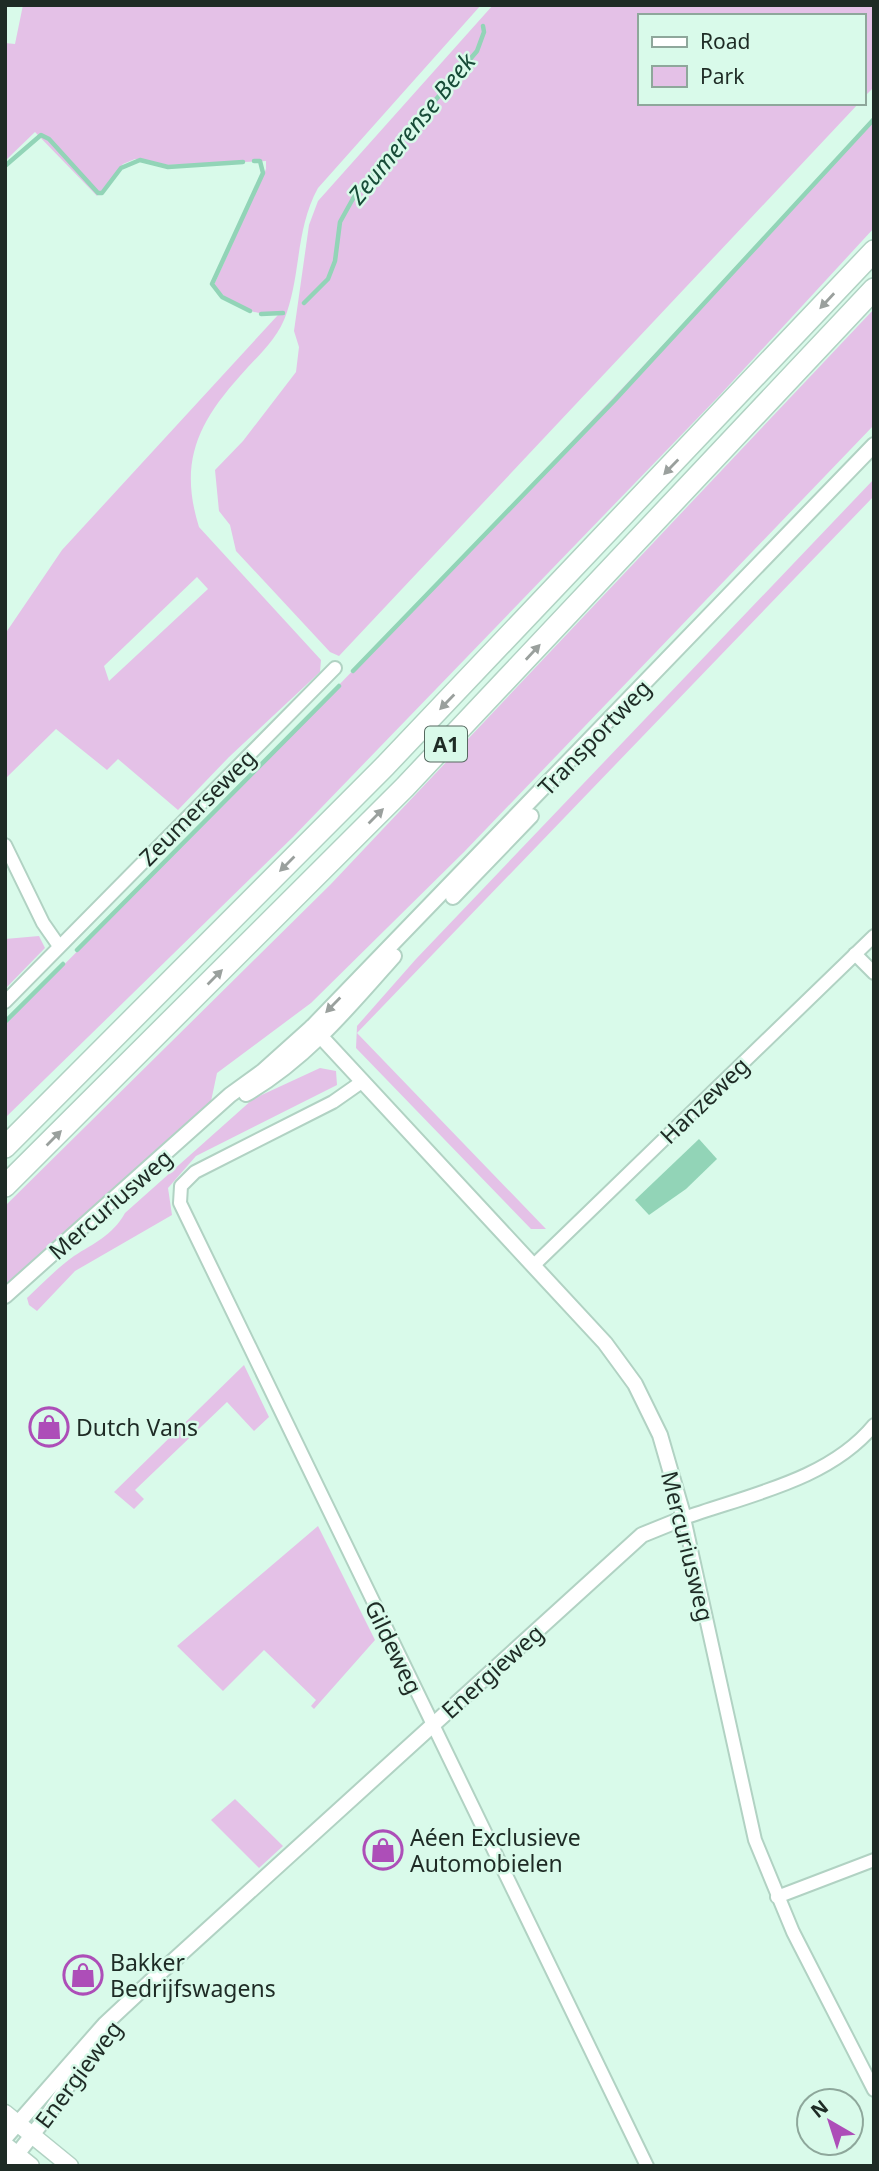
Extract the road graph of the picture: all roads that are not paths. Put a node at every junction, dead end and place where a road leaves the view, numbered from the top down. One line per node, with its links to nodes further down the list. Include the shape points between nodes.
1 (874, 251): 14 (highway, A1, one-way to 14, via 386,766)
2 (874, 289): 15 (highway, A1, one-way to 2, via 405,787)
3 (874, 444): 12 (street, Transportweg, one-way to 12)
4 (874, 457): 12 (street, Transportweg, via 354,1003)
5 (335, 668): 8 (street, Zeumerseweg)
6 (5, 845): 8 (street)
7 (874, 936): 9 (street, Hanzeweg)
8 (59, 946): 11 (street, Zeumerseweg)
9 (855, 954): 10 (street); 17 (street, Hanzeweg)
10 (874, 973)
11 (5, 1002)
12 (316, 1032): 13 (street, Mercuriusweg); 18 (street, Mercuriusweg, via 272,1078 214,1112)
13 (363, 1081): 16 (street, Mercuriusweg, via 333,1102 195,1172 181,1186); 17 (street, Mercuriusweg)
14 (5, 1147)
15 (5, 1186)
16 (180, 1203): 21 (street, Gildeweg)
17 (534, 1265): 20 (street, Mercuriusweg, via 605,1343 635,1384 660,1435)
18 (5, 1296)
19 (874, 1426): 20 (street, Energieweg, via 841,1457 818,1469)
20 (684, 1518): 21 (street, Energieweg, via 642,1535); 23 (street, Mercuriusweg, via 755,1840)
21 (432, 1726): 24 (street, Energieweg); 32 (street, Gildeweg)
22 (874, 1860): 23 (street)
23 (777, 1897): 25 (street, Mercuriusweg)
24 (151, 1981): 26 (street, Energieweg); 27 (street, Energieweg, via 87,2056)
25 (874, 2090)
26 (11, 2118): 27 (main road); 28 (street, Energieweg)
27 (32, 2135): 29 (street, Energieweg); 31 (main road)
28 (5, 2138)
29 (10, 2155): 30 (main road)
30 (31, 2166)
31 (71, 2166)
32 (647, 2166)

